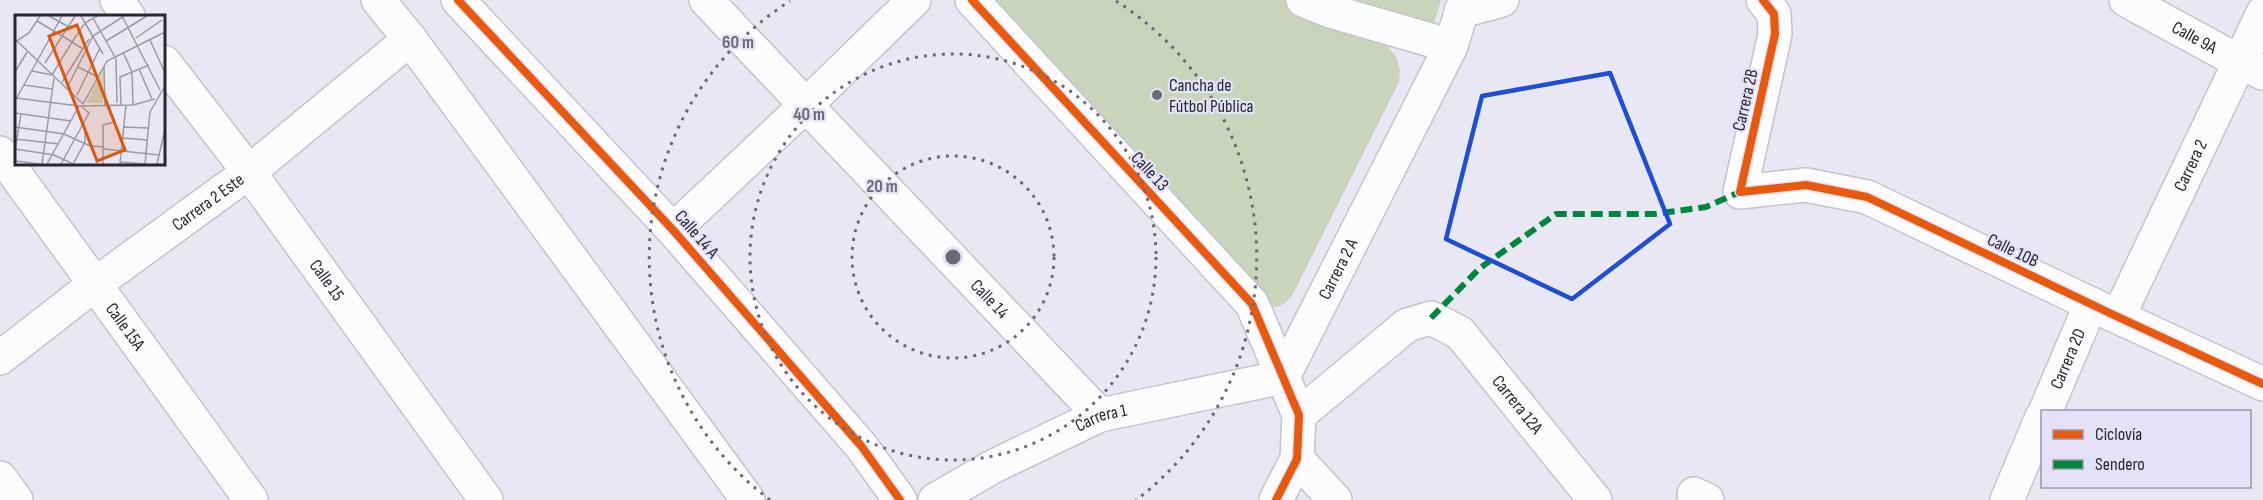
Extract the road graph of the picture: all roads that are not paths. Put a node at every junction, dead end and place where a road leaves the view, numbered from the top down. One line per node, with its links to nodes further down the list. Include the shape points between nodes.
1 (117, 0): 13 (street)
2 (378, 0): 14 (street)
3 (458, 0): 22 (street, Calle 14 A)
4 (706, 0): 18 (street, Calle 14)
5 (914, 0): 18 (street)
6 (972, 0): 26 (street, Calle 13, via 1252,304)
7 (1502, 0): 10 (street)
8 (2126, 0): 17 (street, Calle 9A)
9 (1323, 4): 15 (street)
10 (1463, 6): 15 (street, Carrera 2 A)
11 (1768, 7): 21 (street, Carrera 2B, via 1775,34)
12 (2263, 14): 17 (street, Carrera 2)
13 (127, 15)
14 (410, 39): 20 (street, Carrera 2 Este); 37 (street)
15 (1451, 46): 26 (street, Carrera 2 A)
16 (165, 63): 20 (street, Calle 15)
17 (2251, 67): 24 (street, Carrera 2)
18 (805, 106): 22 (street); 29 (street, Calle 14)
19 (0, 153): 23 (street, Calle 15A)
20 (249, 172): 23 (street, Carrera 2 Este); 36 (street, Calle 15)
21 (1740, 192): 24 (street, Calle 10B, via 1806,185 1867,197)
22 (673, 230): 38 (street, Calle 14 A, via 862,447)
23 (94, 285): 25 (street, Carrera 2 Este); 35 (street, Calle 15A)
24 (2104, 311): 27 (street, Calle 10B); 28 (street, Carrera 2D)
25 (0, 358)
26 (1283, 376): 29 (street, Carrera 1); 30 (street)
27 (2263, 384)
28 (2046, 410)
29 (1100, 415): 39 (street, Carrera 1, via 994,466)
30 (1299, 415): 32 (street); 42 (street, Carrera 12A, via 1407,326 1431,318 1460,333)
31 (2041, 422): 43 (street)
32 (1297, 459): 40 (street); 41 (street)
33 (0, 478): 34 (street)
34 (16, 500)
35 (250, 500)
36 (486, 500)
37 (748, 500)
38 (900, 500)
39 (935, 500)
40 (1276, 500)
41 (1335, 500)
42 (1595, 500)
43 (2007, 500)

